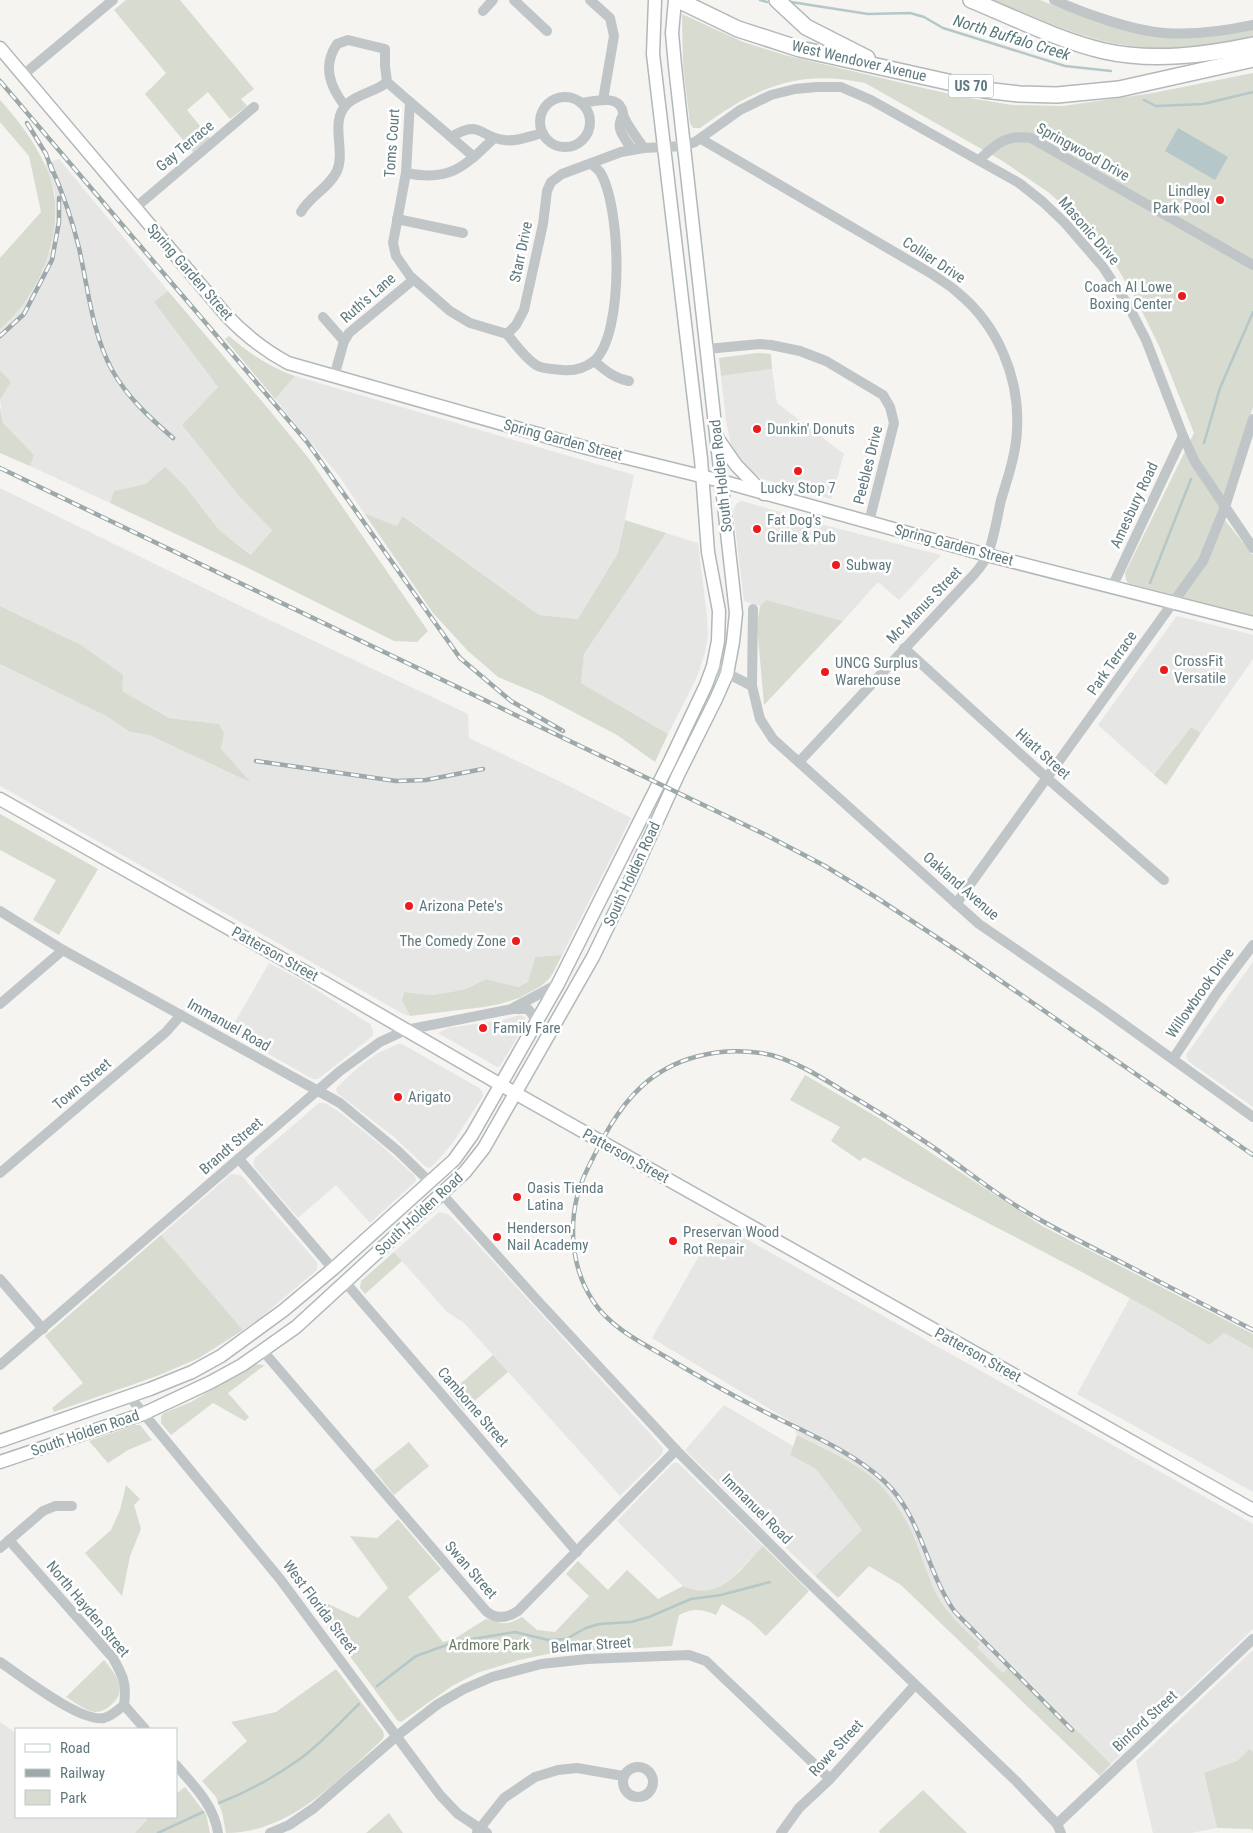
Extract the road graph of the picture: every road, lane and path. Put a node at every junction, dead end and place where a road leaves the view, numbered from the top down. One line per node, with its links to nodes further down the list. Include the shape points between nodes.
1 (113, 0): 17 (street)
2 (493, 0): 10 (street)
3 (514, 0): 12 (street)
4 (590, 0): 19 (street, via 610,18 614,36)
5 (655, 0): 30 (main road, South Holden Road, via 653,54)
6 (677, 0): 16 (highway, West Wendover Avenue / US 70, via 738,29 775,41); 29 (main road, South Holden Road, via 672,33)
7 (777, 0): 16 (highway, via 793,17 818,34)
8 (971, 0): 13 (highway, via 1064,39 1106,51 1196,55)
9 (1054, 0): 11 (street, via 1140,29 1165,33)
10 (483, 11)
11 (1253, 25)
12 (547, 30)
13 (1253, 45)
14 (0, 48): 17 (main road, Spring Garden Street)
15 (1253, 59): 16 (highway, West Wendover Avenue / US 70, via 1119,89 1057,95 984,90)
16 (887, 67)
17 (23, 75): 37 (main road, Spring Garden Street)
18 (387, 82): 20 (street, Toms Court); 22 (street); 22 (street, via 385,49 342,41 334,49 329,73 333,90)
19 (603, 100): 21 (street); 24 (street, via 613,101 622,108)
20 (410, 102): 26 (street); 36 (street, Toms Court)
21 (581, 104): 25 (street, via 569,97 551,100 540,115); 25 (street, via 588,114 589,128 579,142 571,146 557,145)
22 (345, 106): 38 (street, via 339,116 340,157 336,173)
23 (254, 107): 37 (street, Gay Terrace)
24 (623, 122): 31 (street); 32 (street)
25 (543, 133): 27 (street, via 511,141)
26 (452, 138): 27 (street, via 463,130 473,129); 33 (street)
27 (494, 138): 33 (street)
28 (701, 139): 29 (street, Starr Drive); 34 (street, Masonic Drive, via 740,110 771,95 794,89 841,87 860,94); 59 (street, Collier Drive, via 932,274 977,311 991,331 1008,362 1018,406 1012,463)
29 (684, 146): 30 (street, Starr Drive); 46 (main road, South Holden Road)
30 (664, 147): 31 (street, Starr Drive); 53 (main road, South Holden Road)
31 (644, 148): 32 (street, Starr Drive)
32 (632, 150): 35 (street, Starr Drive)
33 (474, 158): 36 (street, via 444,174)
34 (979, 160): 41 (street, Springwood Drive, via 1005,139 1031,138); 51 (street, Masonic Drive, via 1019,183 1043,202 1103,267 1146,340)
35 (592, 164): 44 (street, Starr Drive, via 562,174 551,182 524,310); 47 (street, via 600,172 609,198 617,259 617,286 610,333)
36 (406, 173): 39 (street, Toms Court)
37 (135, 208): 48 (main road, Spring Garden Street, via 249,338 288,362)
38 (301, 212)
39 (397, 219): 40 (street); 42 (street, Ruth's Lane, via 393,248)
40 (462, 233)
41 (1253, 265)
42 (413, 280): 44 (street, via 463,319); 45 (street, Ruth's Lane, via 349,333)
43 (323, 317): 45 (street)
44 (507, 334): 47 (street, via 536,366 566,370 582,368)
45 (344, 341): 48 (street, Ruth's Lane)
46 (707, 349): 52 (main road, South Holden Road); 57 (street, Peebles Drive, via 760,344 800,351 826,361 883,395 894,423)
47 (594, 361): 49 (street, via 606,372)
48 (334, 376): 53 (main road, Spring Garden Street)
49 (629, 381)
50 (1253, 419): 56 (street, Park Terrace)
51 (1183, 436): 56 (street, Masonic Drive); 60 (street, Amesbury Road)
52 (717, 438): 54 (main road, South Holden Road); 55 (main road, via 736,465)
53 (702, 477): 54 (main road, Spring Garden Street); 65 (main road, South Holden Road, via 708,552 719,612)
54 (721, 481): 55 (main road, Spring Garden Street); 66 (main road, South Holden Road, via 736,613)
55 (764, 494): 57 (main road, Spring Garden Street)
56 (1225, 508): 58 (street, Masonic Drive); 61 (street, Park Terrace, via 1203,561)
57 (869, 522): 59 (main road, Spring Garden Street)
58 (1253, 548)
59 (987, 555): 60 (main road, Spring Garden Street); 64 (street, Mc Manus Street, via 978,570)
60 (1112, 587): 61 (main road, Spring Garden Street)
61 (1173, 603): 63 (main road, Spring Garden Street); 69 (street, Park Terrace)
62 (753, 609): 67 (street, Oakland Avenue)
63 (1253, 623)
64 (904, 648): 68 (street, Mc Manus Street); 69 (street, Hiatt Street)
65 (713, 666): 66 (street); 76 (main road, South Holden Road, via 670,761)
66 (727, 674): 67 (street); 85 (main road, South Holden Road, via 612,919)
67 (752, 686): 68 (street, Oakland Avenue, via 760,719 773,739)
68 (799, 762): 72 (street, Oakland Avenue)
69 (1048, 779): 71 (street, Hiatt Street); 72 (street, Park Terrace)
70 (0, 799): 81 (main road, Patterson Street)
71 (1164, 880)
72 (956, 904): 82 (street, Oakland Avenue, via 979,924)
73 (0, 911): 75 (street, Immanuel Road)
74 (1253, 945): 82 (street, Willowbrook Drive)
75 (63, 950): 77 (street); 79 (street, Immanuel Road)
76 (558, 984): 78 (street, Brandt Street); 80 (main road, South Holden Road)
77 (0, 1004)
78 (512, 1009): 80 (street, Brandt Street, via 528,1009); 81 (street, Brandt Street)
79 (181, 1015): 84 (street, Immanuel Road); 89 (street, Town Street, via 166,1032)
80 (538, 1022): 83 (main road, South Holden Road)
81 (406, 1030): 83 (main road, Patterson Street); 84 (street, Brandt Street, via 369,1048)
82 (1172, 1059): 86 (street, Oakland Avenue)
83 (502, 1085): 85 (main road, Patterson Street); 88 (main road, South Holden Road)
84 (318, 1090): 87 (street, Brandt Street); 90 (street, Immanuel Road, via 361,1119)
85 (515, 1093): 91 (main road, South Holden Road, via 484,1148); 104 (main road, Patterson Street)
86 (1253, 1117)
87 (239, 1159): 92 (street); 95 (street, Brandt Street)
88 (454, 1160): 90 (main road, South Holden Road); 91 (main road, via 441,1186)
89 (0, 1173)
90 (430, 1182): 92 (main road, South Holden Road)
91 (442, 1194): 94 (main road, South Holden Road); 101 (street, Immanuel Road)
92 (333, 1269): 98 (main road, South Holden Road, via 264,1326 221,1356 192,1372)
93 (0, 1279): 95 (street)
94 (345, 1282): 96 (main road, South Holden Road, via 296,1327); 107 (street, Camborne Street)
95 (43, 1329): 97 (street, Brandt Street)
96 (263, 1351): 99 (main road, South Holden Road, via 211,1382); 107 (street, Swan Street, via 489,1614 504,1617 518,1611)
97 (0, 1365)
98 (129, 1396): 99 (street, West Florida Street); 100 (main road, South Holden Road)
99 (143, 1414): 102 (main road, South Holden Road); 113 (street, West Florida Street, via 280,1579)
100 (0, 1441)
101 (676, 1450): 107 (street, Swan Street); 110 (street, Immanuel Road)
102 (0, 1462)
103 (72, 1506): 105 (street, via 54,1506 43,1511)
104 (1253, 1510)
105 (9, 1540): 106 (street); 111 (street, North Hayden Street, via 113,1658 124,1677)
106 (0, 1548)
107 (577, 1552)
108 (1253, 1639): 117 (street, Binford Street)
109 (0, 1662): 111 (street, via 72,1710 90,1718 104,1718)
110 (915, 1684): 116 (street, Rowe Street); 117 (street, Immanuel Road, via 1016,1781)
111 (124, 1705): 112 (street)
112 (144, 1728)
113 (398, 1735): 116 (street, Belmar Street, via 438,1704 492,1677 541,1664 689,1655 706,1661); 118 (street, West Florida Street, via 440,1795); 120 (street, Belmar Street, via 314,1808)
114 (178, 1768): 119 (street, via 210,1808)
115 (623, 1776): 118 (street, via 577,1768 535,1777 504,1798)
116 (830, 1779): 121 (street, Rowe Street, via 800,1808)
117 (1059, 1829)
118 (481, 1831)
119 (218, 1833)
120 (270, 1833)
121 (781, 1833)

